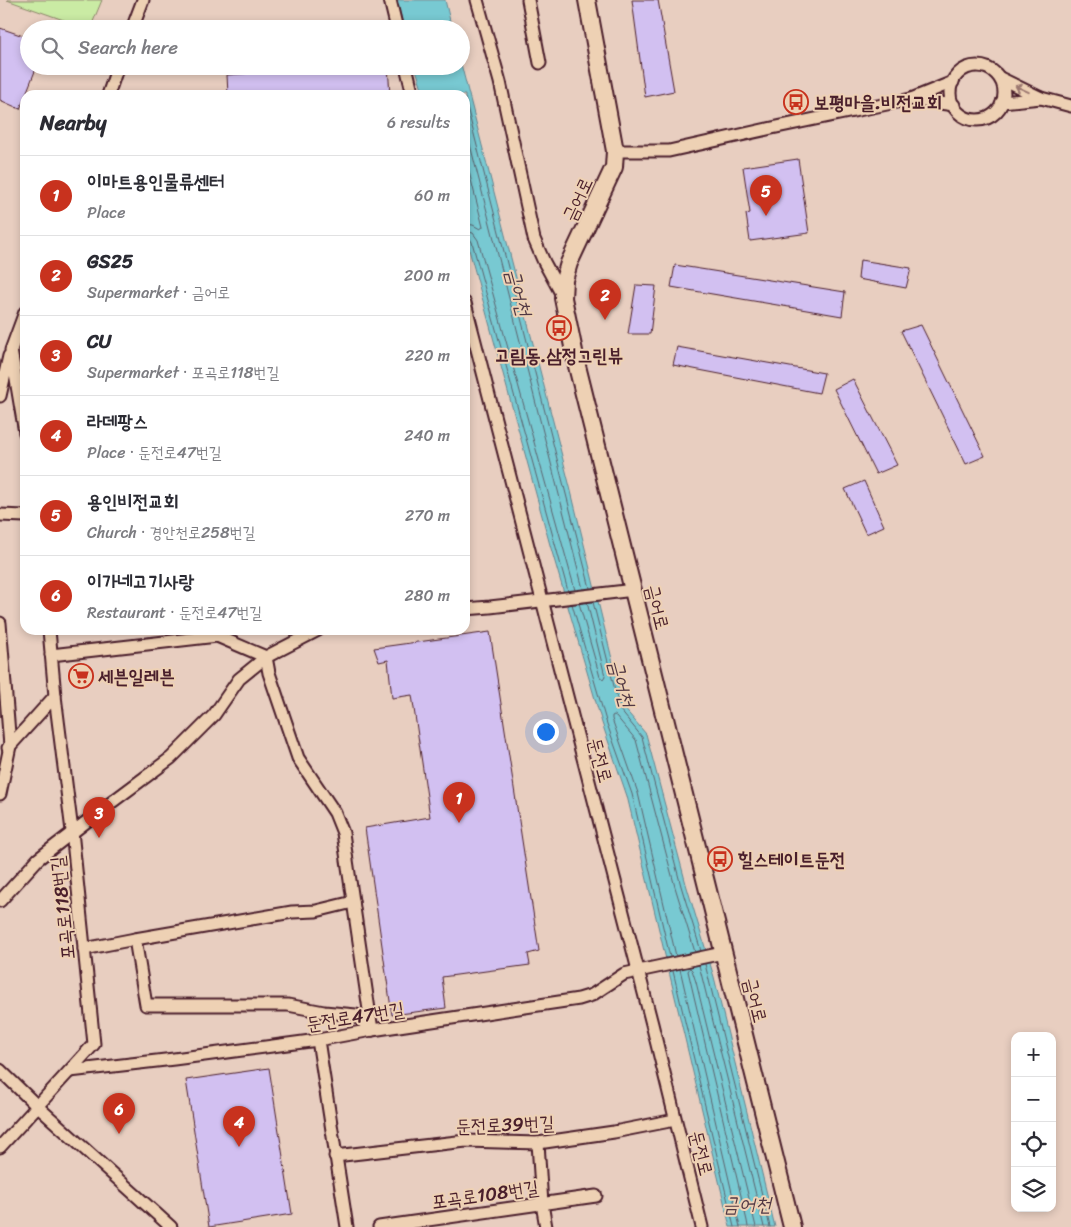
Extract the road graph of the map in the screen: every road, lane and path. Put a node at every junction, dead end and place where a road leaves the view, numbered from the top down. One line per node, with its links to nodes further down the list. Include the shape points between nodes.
1 (143, 0): 6 (street)
2 (390, 0): 7 (street)
3 (477, 0): 21 (street, via 500,82 534,239)
4 (528, 0): 8 (street)
5 (587, 0): 20 (street, 금어로)
6 (135, 20)
7 (395, 20)
8 (540, 63)
9 (115, 75): 13 (street)
10 (408, 75): 14 (street)
11 (1000, 78): 12 (street, via 983,66 974,66 959,73); 15 (street, one-way to 11); 17 (street, via 1004,93)
12 (953, 82): 16 (street); 18 (street, via 951,97)
13 (110, 90)
14 (412, 90)
15 (1041, 98): 17 (street); 19 (street)
16 (911, 99): 18 (street); 20 (street, via 669,151)
17 (1002, 102): 18 (street, via 998,109 983,119 966,117)
18 (954, 105)
19 (1071, 106)
20 (616, 151): 21 (street, 금어로, via 614,167 569,263)
21 (563, 298): 30 (street, 금어로)
22 (470, 322): 31 (street, 둔전로)
23 (20, 326): 24 (street)
24 (11, 350): 25 (street); 27 (street)
25 (3, 369): 26 (street)
26 (0, 396)
27 (20, 403)
28 (0, 515): 29 (street)
29 (20, 516)
30 (627, 591): 31 (street); 47 (street, 금어로)
31 (542, 600): 32 (street); 48 (street, 둔전로)
32 (470, 609)
33 (0, 623): 39 (street)
34 (49, 635): 36 (street, 포곡로118번길)
35 (308, 635): 37 (street)
36 (51, 655): 37 (street, via 217,636); 38 (street, 포곡로118번길)
37 (266, 657): 42 (street, via 239,679 214,715 171,758); 44 (street, via 298,758 335,813 343,833)
38 (55, 696): 39 (street); 42 (street, 포곡로118번길)
39 (10, 746): 40 (street); 41 (street)
40 (0, 757)
41 (0, 794)
42 (72, 831): 43 (street, via 38,859); 46 (street, 포곡로118번길)
43 (0, 901)
44 (353, 902): 45 (street, via 316,911 292,912); 49 (street)
45 (134, 939): 46 (street); 49 (street, via 146,1005 288,1005 356,1015)
46 (84, 949): 52 (street, 포곡로118번길, via 94,1044)
47 (723, 954): 48 (street, 둔전로47번길); 65 (street, 금어로)
48 (638, 972): 49 (street, 둔전로47번길, via 624,974 592,995 579,999); 54 (street, 둔전로)
49 (372, 1030): 50 (street, 둔전로47번길)
50 (318, 1040): 52 (street, 둔전로47번길); 57 (street)
51 (0, 1070): 53 (street)
52 (70, 1071): 53 (street, 포곡로118번길)
53 (37, 1106): 56 (street, 포곡로118번길); 60 (street)
54 (675, 1120): 55 (street, 둔전로39번길); 64 (street, 둔전로)
55 (538, 1143): 57 (street, 둔전로39번길, via 466,1141); 59 (street)
56 (0, 1147)
57 (335, 1156): 61 (street)
58 (596, 1196): 59 (street, 포곡로108번길)
59 (542, 1204): 62 (street, 포곡로108번길); 63 (street)
60 (171, 1227)
61 (347, 1227)
62 (383, 1227)
63 (546, 1227)
64 (702, 1227)
65 (792, 1227)

